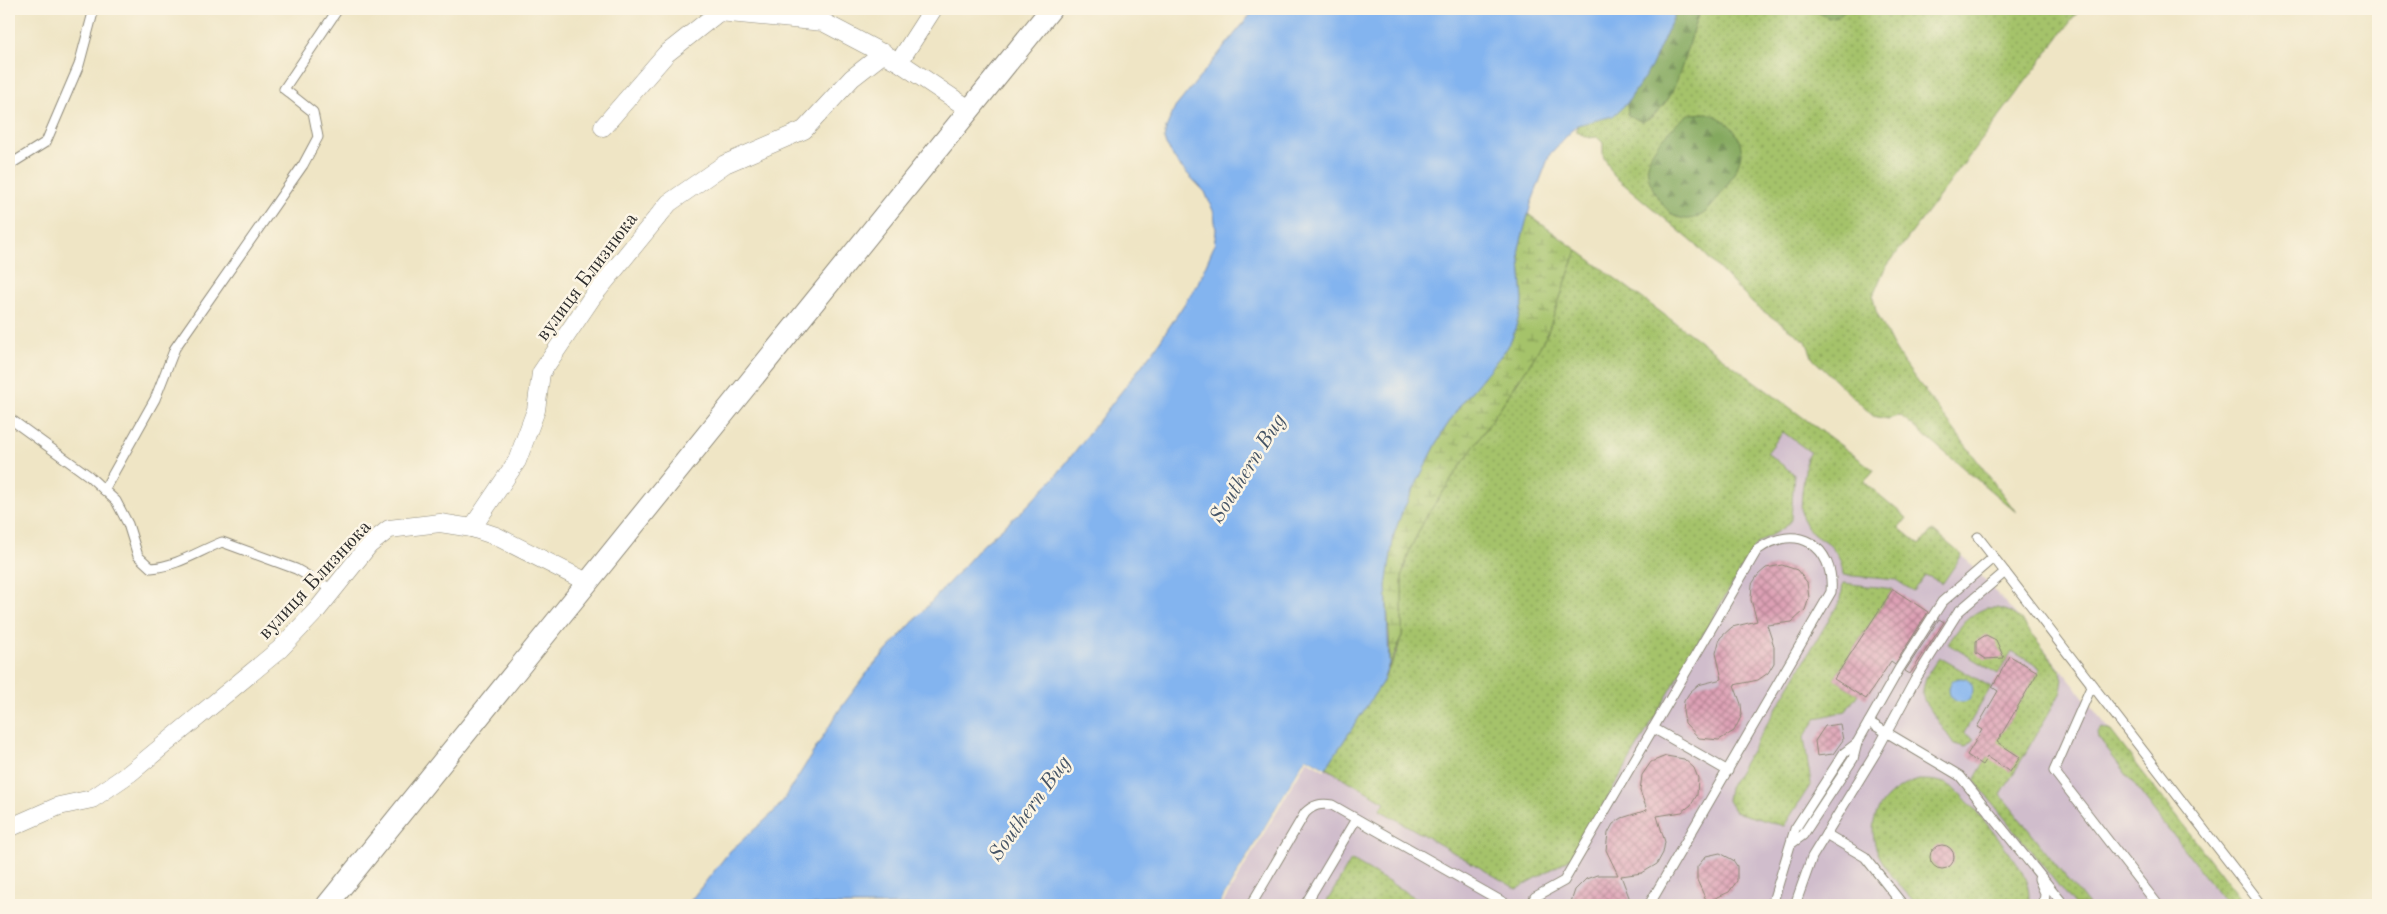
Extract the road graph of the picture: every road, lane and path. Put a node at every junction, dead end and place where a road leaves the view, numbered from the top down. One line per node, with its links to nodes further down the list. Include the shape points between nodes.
1 (94, 9): 10 (lane, via 79,65 46,142)
2 (338, 9): 12 (lane, via 284,89 313,112 318,137 175,348 155,399)
3 (933, 9): 7 (street)
4 (1051, 9): 8 (street)
5 (719, 10): 6 (street, via 824,22); 9 (street, via 666,54)
6 (884, 53): 7 (street); 13 (street, вулиця Близнюка, via 852,78 804,130 725,164 669,204 593,296 541,373 536,410 517,461)
7 (899, 62): 8 (street)
8 (969, 108): 17 (street)
9 (603, 127)
10 (9, 162)
11 (9, 418): 12 (lane)
12 (104, 490): 18 (lane, via 116,501 128,524 138,556 150,568 176,564 222,542 296,569)
13 (472, 528): 17 (street, via 496,536); 18 (street, вулиця Близнюка, via 440,523 389,530 369,545)
14 (1978, 536): 15 (lane)
15 (1994, 557): 16 (lane); 20 (lane, via 1942,602)
16 (2006, 572): 19 (lane); 22 (lane, via 1958,612)
17 (587, 582): 30 (street)
18 (333, 590): 26 (street, вулиця Близнюка, via 280,649 130,773 92,799 59,806)
19 (2092, 685): 41 (lane, via 2054,771); 42 (lane)
20 (1869, 722): 22 (lane); 23 (lane)
21 (1653, 728): 24 (lane); 24 (lane, via 1758,550 1782,538 1796,537 1809,542 1828,562 1831,592); 34 (lane, via 1564,881 1535,897)
22 (1887, 732): 27 (lane); 29 (lane, via 1960,776)
23 (1856, 743): 28 (lane, via 1844,753 1794,829); 28 (lane, via 1853,759 1803,835)
24 (1728, 771): 35 (lane)
25 (1356, 819): 31 (lane, via 1332,805 1310,808 1304,813); 32 (lane); 33 (lane)
26 (9, 828)
27 (1826, 834): 37 (lane, via 1812,857); 38 (lane, via 1865,857)
28 (1792, 843): 36 (lane)
29 (2031, 863): 39 (lane, via 2045,893); 40 (lane)
30 (327, 905)
31 (1251, 905)
32 (1305, 905)
33 (1508, 905)
34 (1530, 905)
35 (1650, 905)
36 (1772, 905)
37 (1796, 905)
38 (1903, 905)
39 (2044, 905)
40 (2064, 905)
41 (2158, 905)
42 (2262, 905)

